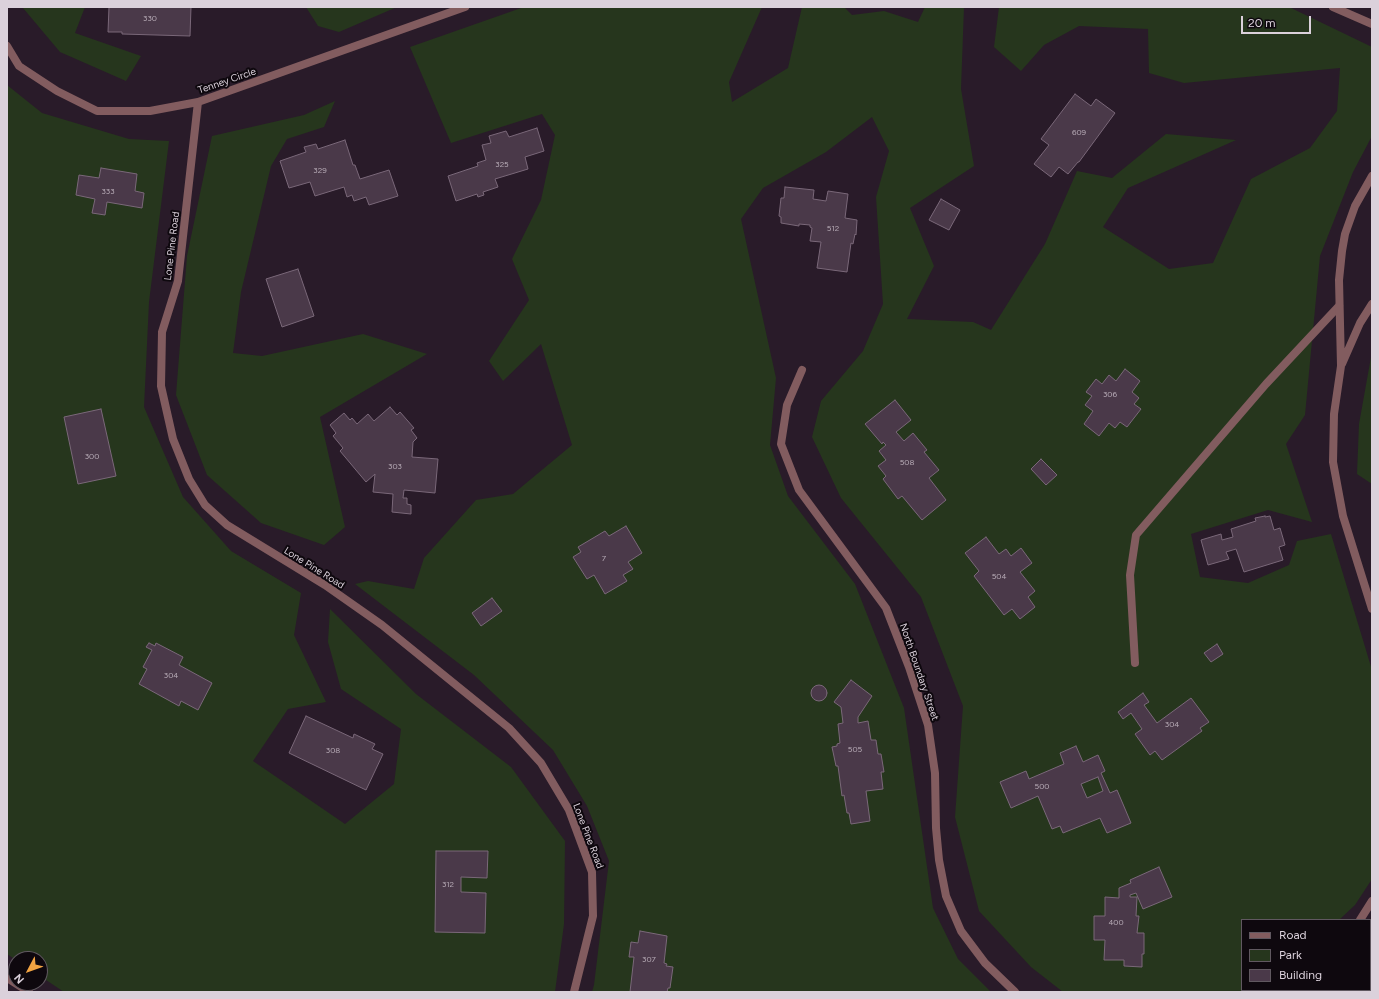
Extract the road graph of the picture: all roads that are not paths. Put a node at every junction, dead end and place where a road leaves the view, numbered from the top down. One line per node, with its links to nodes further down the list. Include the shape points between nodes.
1 (465, 7): 5 (street, Tenney Circle)
2 (1333, 7): 3 (street)
3 (1372, 24)
4 (7, 46): 5 (street, Tenney Circle, via 19,66 57,91 97,111 150,111)
5 (198, 102): 17 (street, Lone Pine Road, via 178,281 162,332 161,386 173,439 189,479 205,505 227,525 325,585 382,625 509,728 541,763 569,810 592,872 593,916)
6 (1372, 176): 8 (street, via 1355,206 1345,234 1340,265)
7 (1372, 304): 9 (street, via 1360,323)
8 (1339, 306): 9 (street); 12 (street, via 1266,384 1136,535 1130,575)
9 (1341, 366): 11 (street, via 1334,414 1333,462 1343,516)
10 (802, 370): 18 (street, North Boundary Street, via 787,405 780,444 799,490 886,608 909,666 928,725 934,774 939,860 946,896 961,931 985,963)
11 (1372, 609)
12 (1135, 663)
13 (1372, 902): 14 (street)
14 (1361, 919)
15 (7, 978): 16 (street)
16 (29, 992)
17 (574, 992)
18 (1015, 992)

